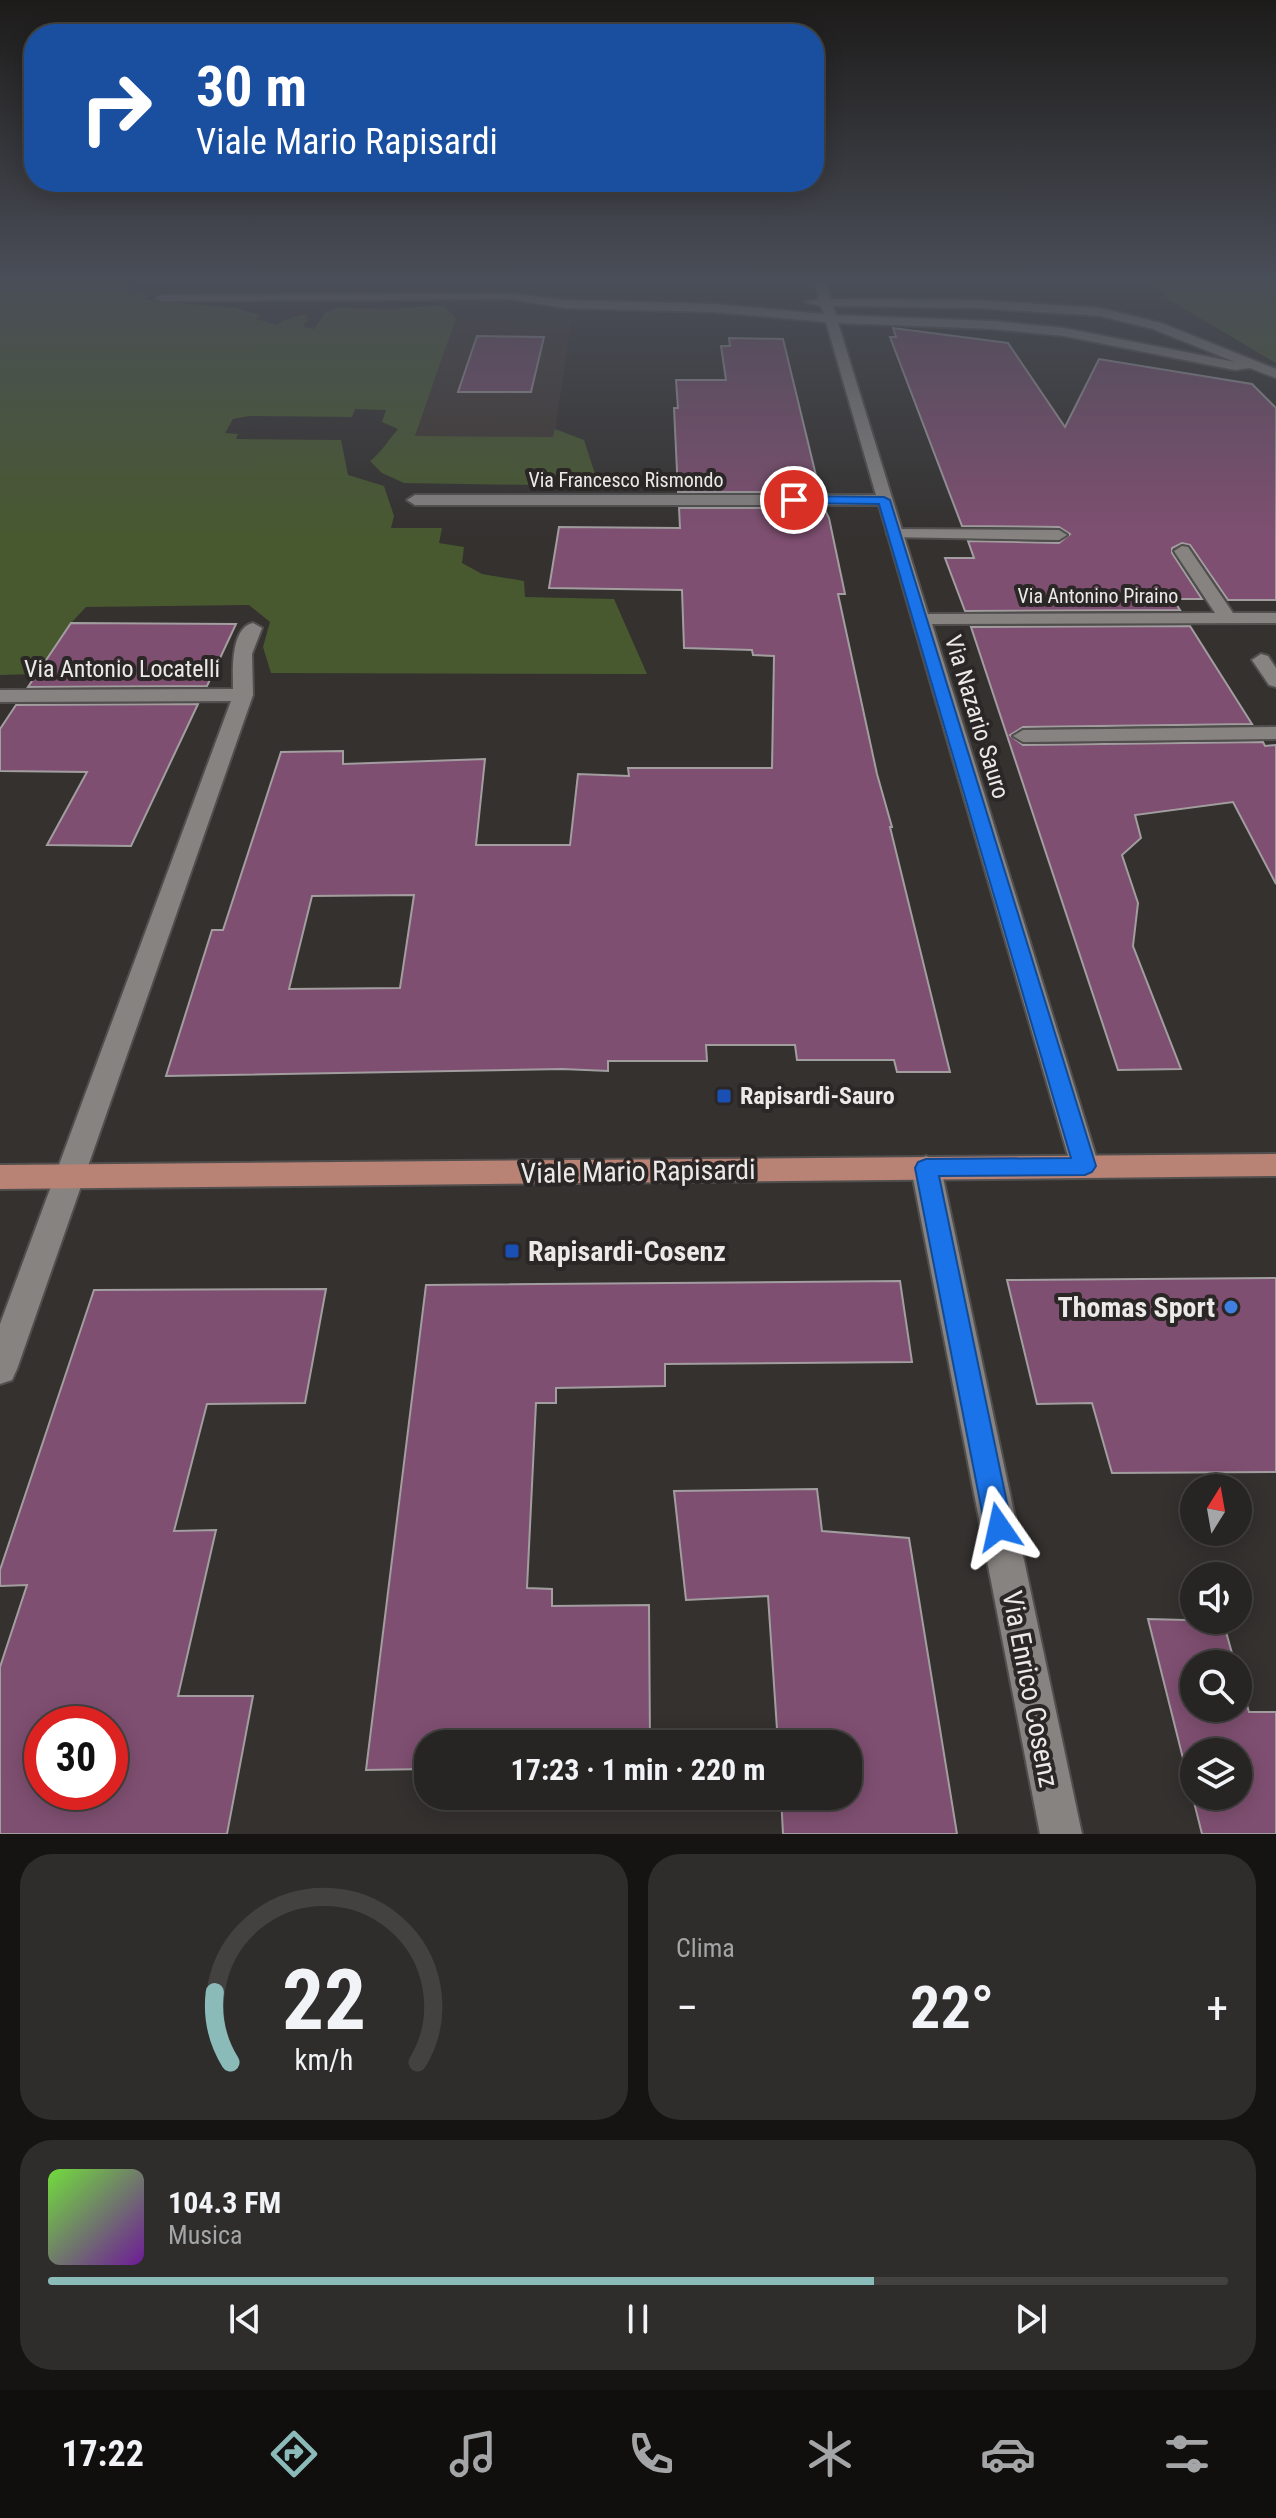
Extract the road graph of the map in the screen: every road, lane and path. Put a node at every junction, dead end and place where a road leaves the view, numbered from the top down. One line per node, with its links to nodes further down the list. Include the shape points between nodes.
1 (846, 368): 3 (street, Via Nazario Sauro)
2 (415, 500): 3 (street, Via Francesco Rismondo)
3 (884, 500): 4 (street, Via Nazario Sauro)
4 (895, 534): 5 (street); 9 (street, Via Nazario Sauro)
5 (1059, 535)
6 (1182, 551): 7 (street)
7 (1228, 618): 8 (street, Via Antonino Piraino); 9 (street, Via Antonino Piraino)
8 (1276, 618)
9 (920, 619): 18 (street, Via Nazario Sauro)
10 (253, 628): 13 (street, via 243,654)
11 (1261, 660): 12 (street)
12 (1276, 681)
13 (243, 695): 14 (street, Via Antonio Locatelli); 20 (street)
14 (0, 696)
15 (1276, 733): 16 (street)
16 (1023, 736)
17 (1276, 1165): 18 (main road, Viale Mario Rapisardi)
18 (1085, 1166): 19 (main road, Viale Mario Rapisardi)
19 (926, 1168): 20 (main road, Viale Mario Rapisardi); 23 (street, Via Enrico Cosenz)
20 (69, 1176): 21 (main road, Viale Mario Rapisardi); 22 (street)
21 (0, 1177)
22 (0, 1369)
23 (1061, 1834)

